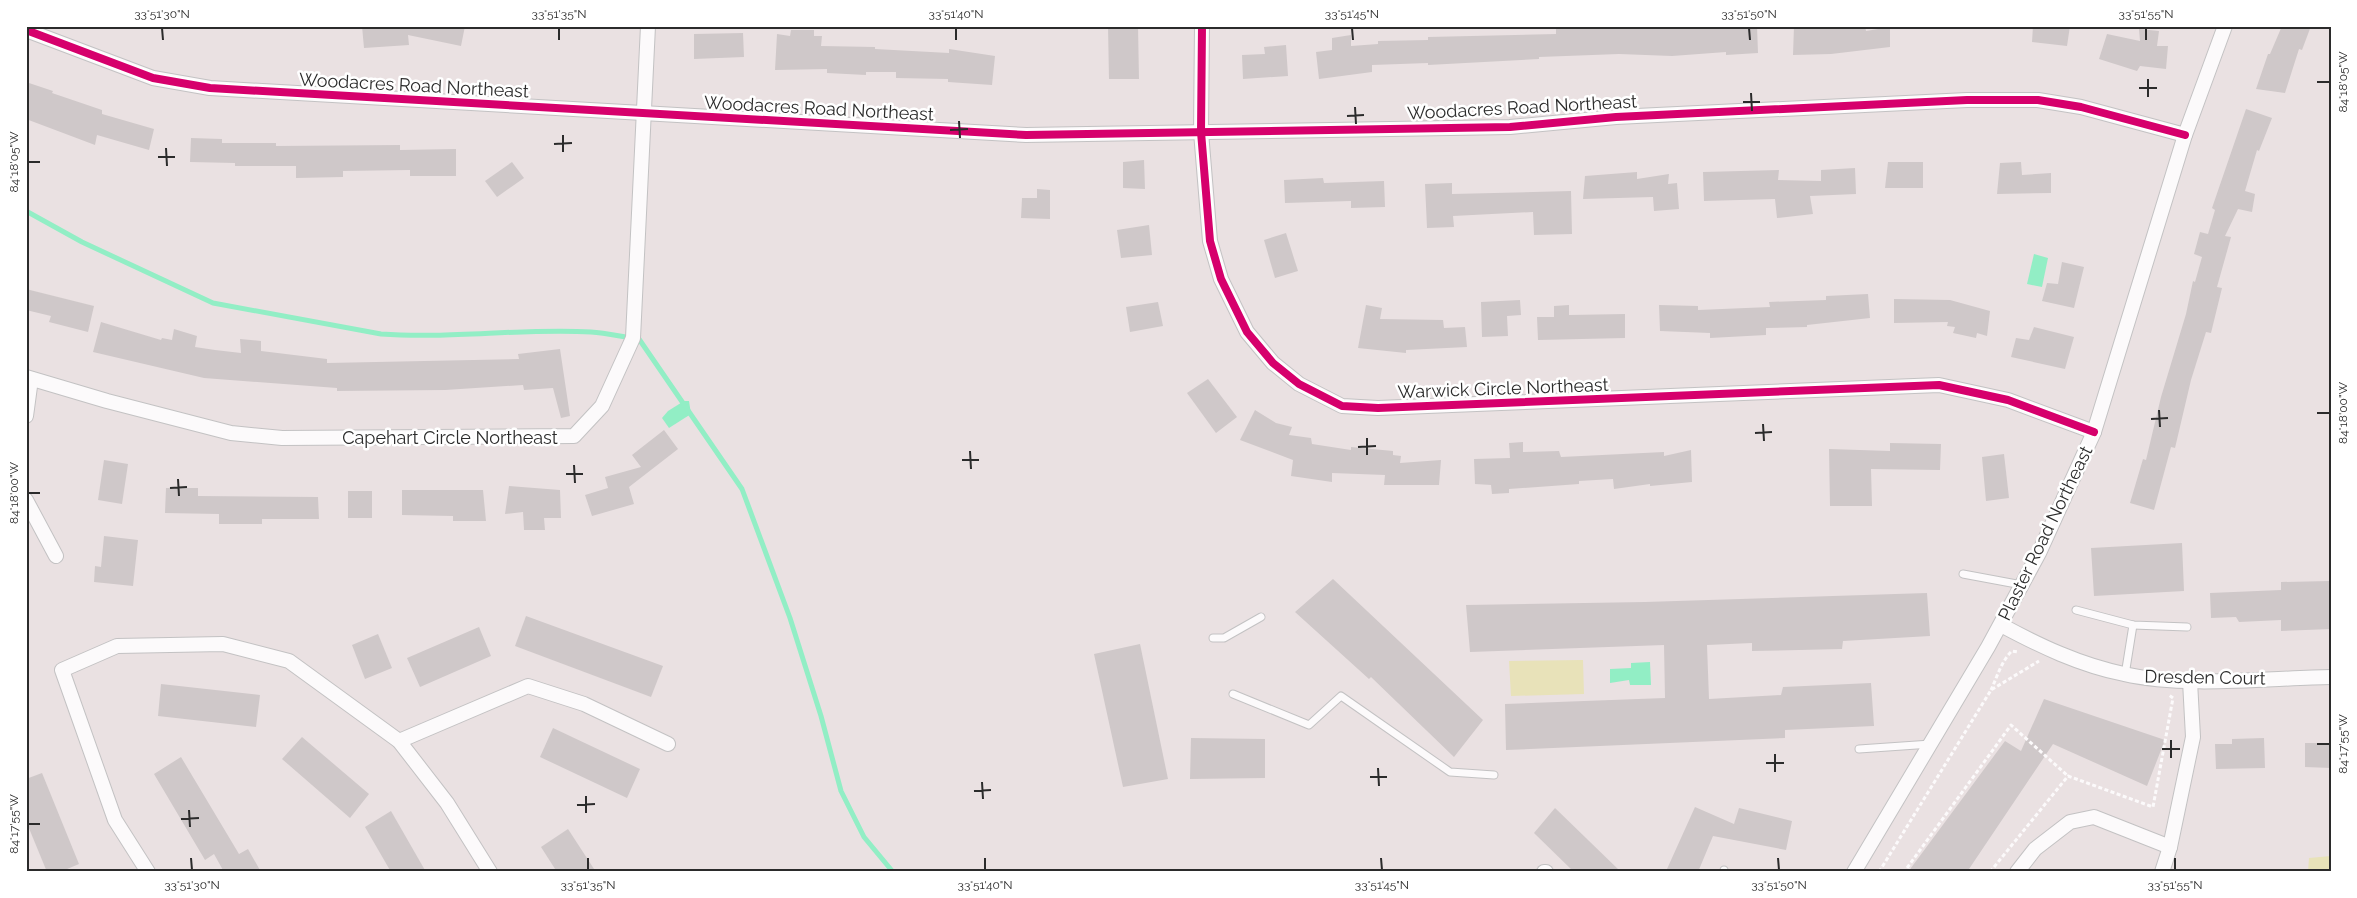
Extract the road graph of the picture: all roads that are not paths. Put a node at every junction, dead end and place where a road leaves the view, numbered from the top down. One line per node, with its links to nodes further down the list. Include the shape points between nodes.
1 (648, 26): 5 (street, Capehart Circle Northeast)
2 (1202, 26): 6 (street, Warwick Circle Northeast)
3 (2225, 26): 7 (street, Plaster Road Northeast)
4 (26, 30): 5 (street, Woodacres Road Northeast, via 153,78 210,88)
5 (645, 114): 6 (street, Woodacres Road Northeast, via 1026,135); 8 (street, Capehart Circle Northeast, via 633,338 602,406 574,436 282,438 231,433)
6 (1201, 132): 7 (street, Woodacres Road Northeast, via 1510,127 1616,117 1967,100 2038,100 2097,111); 10 (street, Warwick Circle Northeast, via 1210,241 1221,279 1247,332 1273,363 1299,384 1342,406 1378,408 1939,385 2008,400)
7 (2185, 135): 10 (street, Plaster Road Northeast)
8 (29, 378): 9 (street)
9 (26, 416)
10 (2094, 432): 14 (street, Plaster Road Northeast)
11 (26, 500): 12 (street)
12 (56, 556)
13 (1963, 574): 14 (lane)
14 (2022, 585): 17 (street, Plaster Road Northeast)
15 (2076, 610): 18 (lane)
16 (1261, 618): 20 (lane, via 1224,638)
17 (2000, 624): 21 (street, Dresden Court, via 2047,649); 27 (street, Plaster Road Northeast)
18 (2133, 625): 19 (lane); 21 (lane)
19 (2187, 627)
20 (1214, 638)
21 (2125, 675): 23 (street, Dresden Court)
22 (2331, 676): 23 (street, Dresden Court)
23 (2190, 681): 30 (street, via 2193,737)
24 (1233, 694): 29 (lane, via 1309,725 1341,696 1450,772)
25 (399, 742): 26 (street, via 528,686 584,704); 32 (street, via 289,661 223,644 117,646 62,670 115,820); 33 (street, via 447,803)
26 (668, 744)
27 (1931, 744): 28 (lane); 34 (street, Plaster Road Northeast)
28 (1860, 749)
29 (1494, 775)
30 (2170, 847): 31 (street, via 2094,817 2070,822); 37 (street)
31 (2035, 849): 35 (street); 36 (street)
32 (148, 872)
33 (490, 872)
34 (1854, 872)
35 (2017, 872)
36 (2030, 872)
37 (2162, 872)

